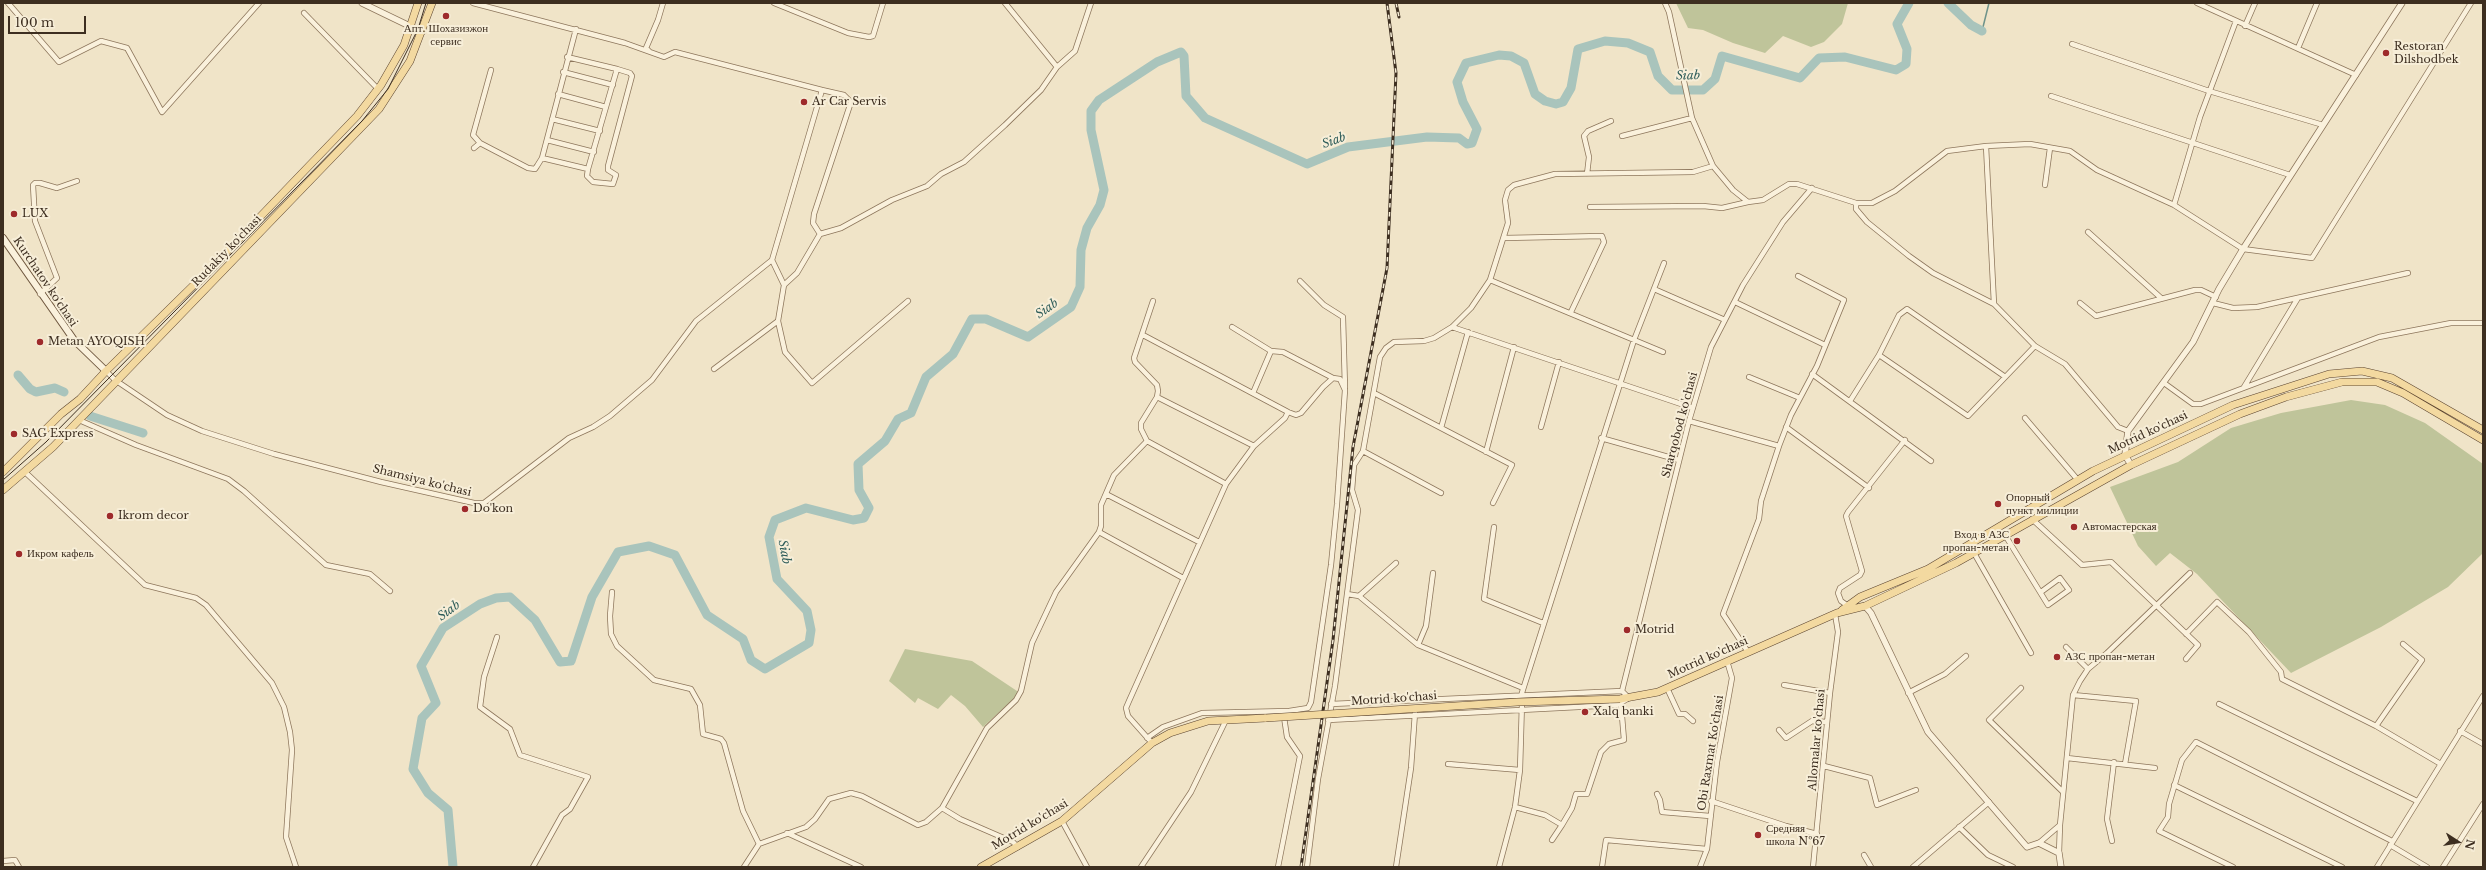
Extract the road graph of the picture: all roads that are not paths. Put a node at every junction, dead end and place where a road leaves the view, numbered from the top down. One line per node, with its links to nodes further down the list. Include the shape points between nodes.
1 (8, 3): 2 (street, via 59,62 101,41 127,48 162,112)
2 (258, 3)
3 (362, 3): 20 (street)
4 (418, 3): 20 (main road, Rudakiy ko'chasi)
5 (432, 3): 23 (main road, Rudakiy ko'chasi)
6 (472, 3): 22 (street)
7 (663, 3): 26 (street, via 646,48)
8 (774, 3): 9 (street, via 848,33 869,37 873,36)
9 (883, 3)
10 (1005, 3): 28 (street)
11 (1091, 3): 28 (street, via 1075,51)
12 (1665, 3): 40 (street)
13 (2197, 3): 19 (street)
14 (2255, 3): 21 (street)
15 (2318, 3): 25 (street)
16 (2402, 3): 32 (street)
17 (2471, 3): 69 (street, via 2312,258)
18 (304, 13): 34 (street)
19 (2236, 22): 21 (street); 36 (street)
20 (411, 26): 23 (street); 34 (main road, Rudakiy ko'chasi, via 404,45)
21 (2245, 26): 25 (street)
22 (576, 29): 26 (street); 27 (street)
23 (422, 32): 110 (main road, Rudakiy ko'chasi, via 410,61 379,109)
24 (2072, 44): 36 (street)
25 (2298, 48): 32 (street)
26 (650, 52): 35 (street, via 664,57 675,52)
27 (567, 57): 29 (street); 31 (street)
28 (1057, 67): 66 (street, via 1041,90 964,162 941,174 927,186 892,200 842,228)
29 (617, 69): 33 (street); 55 (street, via 632,76 608,166 608,170 616,176 613,184 593,182 587,176)
30 (491, 70): 47 (street, via 473,135)
31 (564, 72): 33 (street); 37 (street)
32 (2356, 75): 43 (street)
33 (613, 85): 39 (street)
34 (378, 89): 105 (main road, Rudakiy ko'chasi, via 357,116 209,270)
35 (822, 90): 66 (street, via 844,95 851,102 814,214 813,223); 70 (street)
36 (2209, 91): 43 (street); 48 (street)
37 (558, 94): 39 (street); 41 (street)
38 (2051, 96): 48 (street)
39 (606, 107): 44 (street)
40 (1692, 118): 45 (street); 54 (street)
41 (552, 119): 44 (street); 46 (street)
42 (1611, 121): 56 (street, via 1588,131 1584,136 1589,157)
43 (2323, 126): 57 (street)
44 (600, 131): 52 (street)
45 (1622, 136)
46 (547, 140): 52 (street); 53 (street)
47 (480, 143): 50 (street); 53 (street, via 530,169 535,168)
48 (2192, 143): 57 (street); 63 (street)
49 (1986, 146): 51 (street, via 2030,144); 62 (street, via 1947,151 1895,191 1872,203); 87 (street)
50 (474, 148)
51 (2050, 148): 59 (street); 63 (street, via 2070,151 2097,170)
52 (594, 152): 55 (street)
53 (542, 158): 55 (street)
54 (1713, 166): 56 (street, via 1693,172); 61 (street, via 1733,190)
55 (588, 169)
56 (1586, 174): 68 (street, via 1556,174 1514,185 1508,190 1505,200 1508,223)
57 (2290, 175): 69 (street)
58 (77, 181): 78 (street, via 56,188 40,183 33,185 35,221 56,278)
59 (2045, 185)
60 (1812, 188): 61 (street, via 1789,184 1763,200); 62 (street); 84 (street, Sharqobod ko'chasi, via 1782,222)
61 (1748, 202): 64 (street, via 1722,208)
62 (1856, 203): 87 (street, via 1856,209 1867,222 1909,256 1933,273)
63 (2174, 205): 69 (street)
64 (1590, 207)
65 (2088, 232): 80 (street)
66 (820, 234): 76 (street, via 797,273)
67 (3, 238): 78 (main road, Kurchatov ko'chasi)
68 (1504, 238): 74 (street); 88 (street, via 1602,236 1604,242)
69 (2243, 249): 79 (street)
70 (772, 260): 76 (street); 110 (street, Shamsiya ko'chasi, via 696,321 652,380 610,416 569,438 484,503 381,482 274,454 202,431 167,414)
71 (1664, 263): 77 (street)
72 (2408, 273): 81 (street)
73 (1798, 276): 97 (street, via 1844,300)
74 (1490, 280): 88 (street); 93 (street, via 1471,308)
75 (1300, 281): 114 (street, via 1324,305 1343,317)
76 (784, 285): 90 (street)
77 (1654, 289): 89 (street); 96 (street)
78 (40, 294): 105 (main road, Kurchatov ko'chasi, via 74,340)
79 (2216, 297): 80 (street, via 2200,290); 86 (street)
80 (2161, 298): 85 (street, via 2096,316)
81 (2298, 298): 86 (street, via 2257,307 2233,308); 113 (street)
82 (1154, 300): 95 (street)
83 (908, 302): 90 (street, via 812,383 785,352)
84 (1735, 302): 89 (street, Sharqobod ko'chasi); 97 (street)
85 (2080, 303)
86 (2213, 303): 112 (street, via 2193,342)
87 (1994, 304): 98 (street)
88 (1571, 312): 96 (street)
89 (1726, 320): 120 (street, Sharqobod ko'chasi, via 1711,347)
90 (778, 321): 104 (street)
91 (2483, 323): 113 (street, via 2451,322 2379,337)
92 (1232, 327): 100 (street)
93 (1452, 327): 94 (street); 116 (street, via 1424,341 1394,342 1386,348 1376,370)
94 (1468, 332): 99 (street); 127 (street)
95 (1143, 335): 115 (street); 117 (street, via 1134,358 1157,385)
96 (1634, 340): 101 (street); 111 (street)
97 (1825, 345): 106 (street)
98 (2035, 346): 108 (street); 129 (street, via 2065,364 2118,427)
99 (1514, 347): 103 (street); 137 (street)
100 (1271, 351): 109 (street, via 1283,352); 115 (street)
101 (1662, 352)
102 (1879, 355): 108 (street, via 1968,416); 108 (street, via 1899,315 1907,309); 119 (street)
103 (1559, 362): 111 (street); 125 (street)
104 (714, 369)
105 (106, 370): 110 (street, Shamsiya ko'chasi); 142 (main road, Rudakiy ko'chasi, via 80,399 61,414)
106 (1812, 374): 118 (street); 119 (street)
107 (1749, 376): 118 (street)
108 (2004, 376)
109 (1333, 378): 114 (street, via 1340,379); 121 (street, via 1301,413 1296,415)
110 (115, 380): 123 (main road, Rudakiy ko'chasi)
111 (1619, 384): 120 (street); 130 (street)
112 (2164, 384): 113 (street, via 2193,404 2202,404); 129 (street)
113 (2244, 387)
114 (1345, 390): 208 (street, via 1331,565 1315,680 1308,708 1289,711 1202,713 1170,724)
115 (1253, 393): 121 (street)
116 (1374, 393): 127 (street); 136 (street)
117 (1157, 397): 133 (street, via 1141,423); 134 (street)
118 (1800, 398): 126 (street)
119 (1850, 401): 131 (street)
120 (1693, 408): 124 (street, Sharqobod ko'chasi)
121 (1288, 412): 134 (street, via 1285,418)
122 (2025, 418): 144 (street)
123 (79, 420): 143 (main road, Rudakiy ko'chasi); 161 (street, via 136,445 228,479 326,565 370,574)
124 (1689, 421): 135 (street); 139 (street, Sharqobod ko'chasi)
125 (1541, 427)
126 (1786, 427): 135 (street); 146 (street)
127 (1441, 428): 137 (street)
128 (2483, 430): 138 (main road, Motrid ko'chasi, via 2392,378 2378,373 2354,371 2329,374 2257,396)
129 (2128, 431): 138 (street)
130 (1602, 438): 139 (street); 170 (street)
131 (1905, 440): 140 (street); 146 (street)
132 (2483, 440): 141 (main road, Motrid ko'chasi, via 2391,386 2370,381 2348,381 2286,397 2240,414)
133 (1147, 441): 145 (street); 149 (street, via 1114,475)
134 (1254, 446): 145 (street)
135 (1779, 446): 176 (street, via 1761,501 1759,519 1723,614)
136 (1363, 451): 148 (street); 164 (street, via 1354,465 1352,490 1358,510)
137 (1486, 452): 150 (street, via 1512,465)
138 (2125, 455): 141 (street); 144 (main road, Motrid ko'chasi)
139 (1679, 460): 186 (street, Sharqobod ko'chasi)
140 (1931, 461)
141 (2131, 465): 151 (main road, Motrid ko'chasi)
142 (3, 472)
143 (24, 472): 147 (main road, Rudakiy ko'chasi); 246 (street, via 145,585 196,598 206,605 272,683 284,708 290,732 292,750 286,837)
144 (2077, 480): 166 (main road, Motrid ko'chasi, via 1928,569 1860,597)
145 (1226, 484): 155 (street)
146 (1869, 488): 166 (street, via 1846,516 1862,571 1840,588 1838,593 1841,601)
147 (3, 490)
148 (1441, 493)
149 (1106, 494): 153 (street, via 1101,505); 155 (street)
150 (1493, 503)
151 (2032, 519): 154 (main road, Motrid ko'chasi); 168 (street, via 2082,565 2111,562)
152 (1494, 527): 170 (street, via 1484,599)
153 (1099, 532): 160 (street); 227 (street, via 1056,592 1032,643 1020,693 987,728)
154 (2005, 535): 156 (main road, Motrid ko'chasi); 163 (street)
155 (1199, 542): 160 (street)
156 (1974, 553): 167 (main road, Motrid ko'chasi); 177 (street)
157 (1396, 563): 165 (street)
158 (1433, 573): 174 (street, via 1426,626)
159 (2190, 573): 168 (street)
160 (1183, 578): 208 (street, via 1126,708 1128,716)
161 (390, 591)
162 (612, 592): 239 (street, via 611,634 617,646 654,680 691,689 700,705 703,734 721,739 724,743 743,811)
163 (2041, 592): 163 (street, via 2048,605 2069,590 2060,578)
164 (1347, 594): 165 (street); 195 (street)
165 (1359, 596): 174 (street)
166 (1848, 606): 169 (main road, Motrid ko'chasi)
167 (1865, 606): 169 (main road, Motrid ko'chasi); 188 (street, via 1871,613)
168 (2157, 606): 171 (street); 181 (street)
169 (1836, 614): 176 (main road, Motrid ko'chasi); 187 (street, Allomalar ko'chasi, via 1838,632)
170 (1543, 623): 183 (street)
171 (2186, 634): 179 (street, via 2198,645); 205 (street, via 2217,602 2249,632 2281,672 2282,679)
172 (498, 637): 247 (street, via 484,677 480,707 510,729 520,754 588,777 570,809 562,815)
173 (2403, 644): 205 (street, via 2422,660)
174 (1418, 645): 183 (street)
175 (2066, 647): 181 (street)
176 (1748, 652): 180 (main road, Motrid ko'chasi)
177 (2031, 653)
178 (1966, 656): 188 (street, via 1945,674)
179 (2186, 659)
180 (1727, 661): 184 (main road, Motrid ko'chasi); 222 (street, Obi Raxmat Ko'chasi, via 1732,678)
181 (2088, 668): 189 (street)
182 (1784, 685): 187 (street)
183 (1523, 688): 193 (street)
184 (1667, 688): 192 (main road, Motrid ko'chasi); 203 (street, via 1680,714 1685,714)
185 (2021, 688): 220 (street, via 1989,720)
186 (1622, 691): 192 (street); 193 (street)
187 (1830, 693): 204 (street, Allomalar ko'chasi)
188 (1908, 693): 224 (street, via 1928,732)
189 (2072, 695): 210 (street); 214 (street, via 2136,701)
190 (2483, 696): 207 (street)
191 (1506, 697): 193 (street); 195 (street); 198 (street)
192 (1629, 698): 194 (main road, Motrid ko'chasi)
193 (1520, 700): 194 (main road, Motrid ko'chasi, bridge); 197 (street); 199 (main road, Motrid ko'chasi, bridge)
194 (1620, 702): 197 (street); 230 (street, via 1624,740 1609,744 1601,752 1588,794 1576,794 1572,808)
195 (1331, 704): 202 (street)
196 (2219, 704): 223 (street)
197 (1522, 710): 198 (street); 217 (street)
198 (1505, 711): 199 (street)
199 (1415, 712): 200 (main road, Motrid ko'chasi, bridge); 202 (street); 255 (street, via 1411,768)
200 (1284, 717): 201 (main road, Motrid ko'chasi, bridge); 253 (street, via 1287,737 1300,756)
201 (1226, 720): 208 (main road, Motrid ko'chasi, via 1184,727); 252 (street, via 1192,792)
202 (1328, 720): 254 (street)
203 (1693, 721)
204 (1827, 722): 206 (street, via 1812,721 1786,738); 215 (street, Allomalar ko'chasi)
205 (2376, 726): 212 (street)
206 (1779, 730)
207 (2460, 731): 209 (street); 212 (street)
208 (1150, 740): 229 (main road, Motrid ko'chasi)
209 (2483, 744)
210 (2067, 758): 211 (street); 220 (street)
211 (2114, 762): 214 (street); 236 (street, via 2107,819)
212 (2439, 763): 223 (street)
213 (1448, 764): 217 (street)
214 (2125, 764): 216 (street)
215 (1824, 766): 219 (street, via 1870,778 1877,805); 234 (street, Allomalar ko'chasi)
216 (2155, 768)
217 (1520, 770): 226 (street)
218 (2174, 785): 238 (street, via 2182,760 2196,742); 264 (street, via 2168,817 2159,831); 265 (street)
219 (1916, 790)
220 (2063, 792): 231 (street)
221 (1657, 794): 228 (street, via 1662,812)
222 (1711, 801): 228 (street, Obi Raxmat Ko'chasi); 234 (street)
223 (2417, 801): 238 (street)
224 (1989, 802): 232 (street); 237 (street, via 2027,847)
225 (2483, 804): 268 (street)
226 (1515, 807): 230 (street, via 1545,815); 256 (street)
227 (942, 808): 233 (street, via 926,822 918,825 862,796 851,793 830,799 806,827); 240 (street, via 960,819 1013,842)
228 (1710, 816): 241 (street, Obi Raxmat Ko'chasi)
229 (1062, 821): 240 (main road, Motrid ko'chasi); 251 (street)
230 (1562, 825): 235 (street)
231 (2060, 825): 237 (street); 242 (street)
232 (1959, 827): 261 (street); 262 (street, via 1988,855)
233 (787, 834): 239 (street); 249 (street)
234 (1817, 834): 259 (street, Allomalar ko'chasi)
235 (1552, 840)
236 (2112, 841)
237 (2038, 843): 242 (street)
238 (2391, 843): 266 (street); 267 (street)
239 (759, 844): 248 (street)
240 (1018, 847): 250 (main road, Motrid ko'chasi)
241 (1706, 849): 257 (street, via 1606,840); 258 (street)
242 (2059, 853): 263 (street)
243 (1864, 855): 260 (street)
244 (3, 861): 245 (street, via 15,860)
245 (19, 867)
246 (296, 867)
247 (533, 867)
248 (744, 867)
249 (861, 867)
250 (981, 867)
251 (1087, 867)
252 (1141, 867)
253 (1278, 867)
254 (1307, 867)
255 (1396, 867)
256 (1499, 867)
257 (1602, 867)
258 (1700, 867)
259 (1813, 867)
260 (1871, 867)
261 (1913, 867)
262 (2013, 867)
263 (2061, 867)
264 (2233, 867)
265 (2342, 867)
266 (2377, 867)
267 (2427, 867)
268 (2443, 867)

